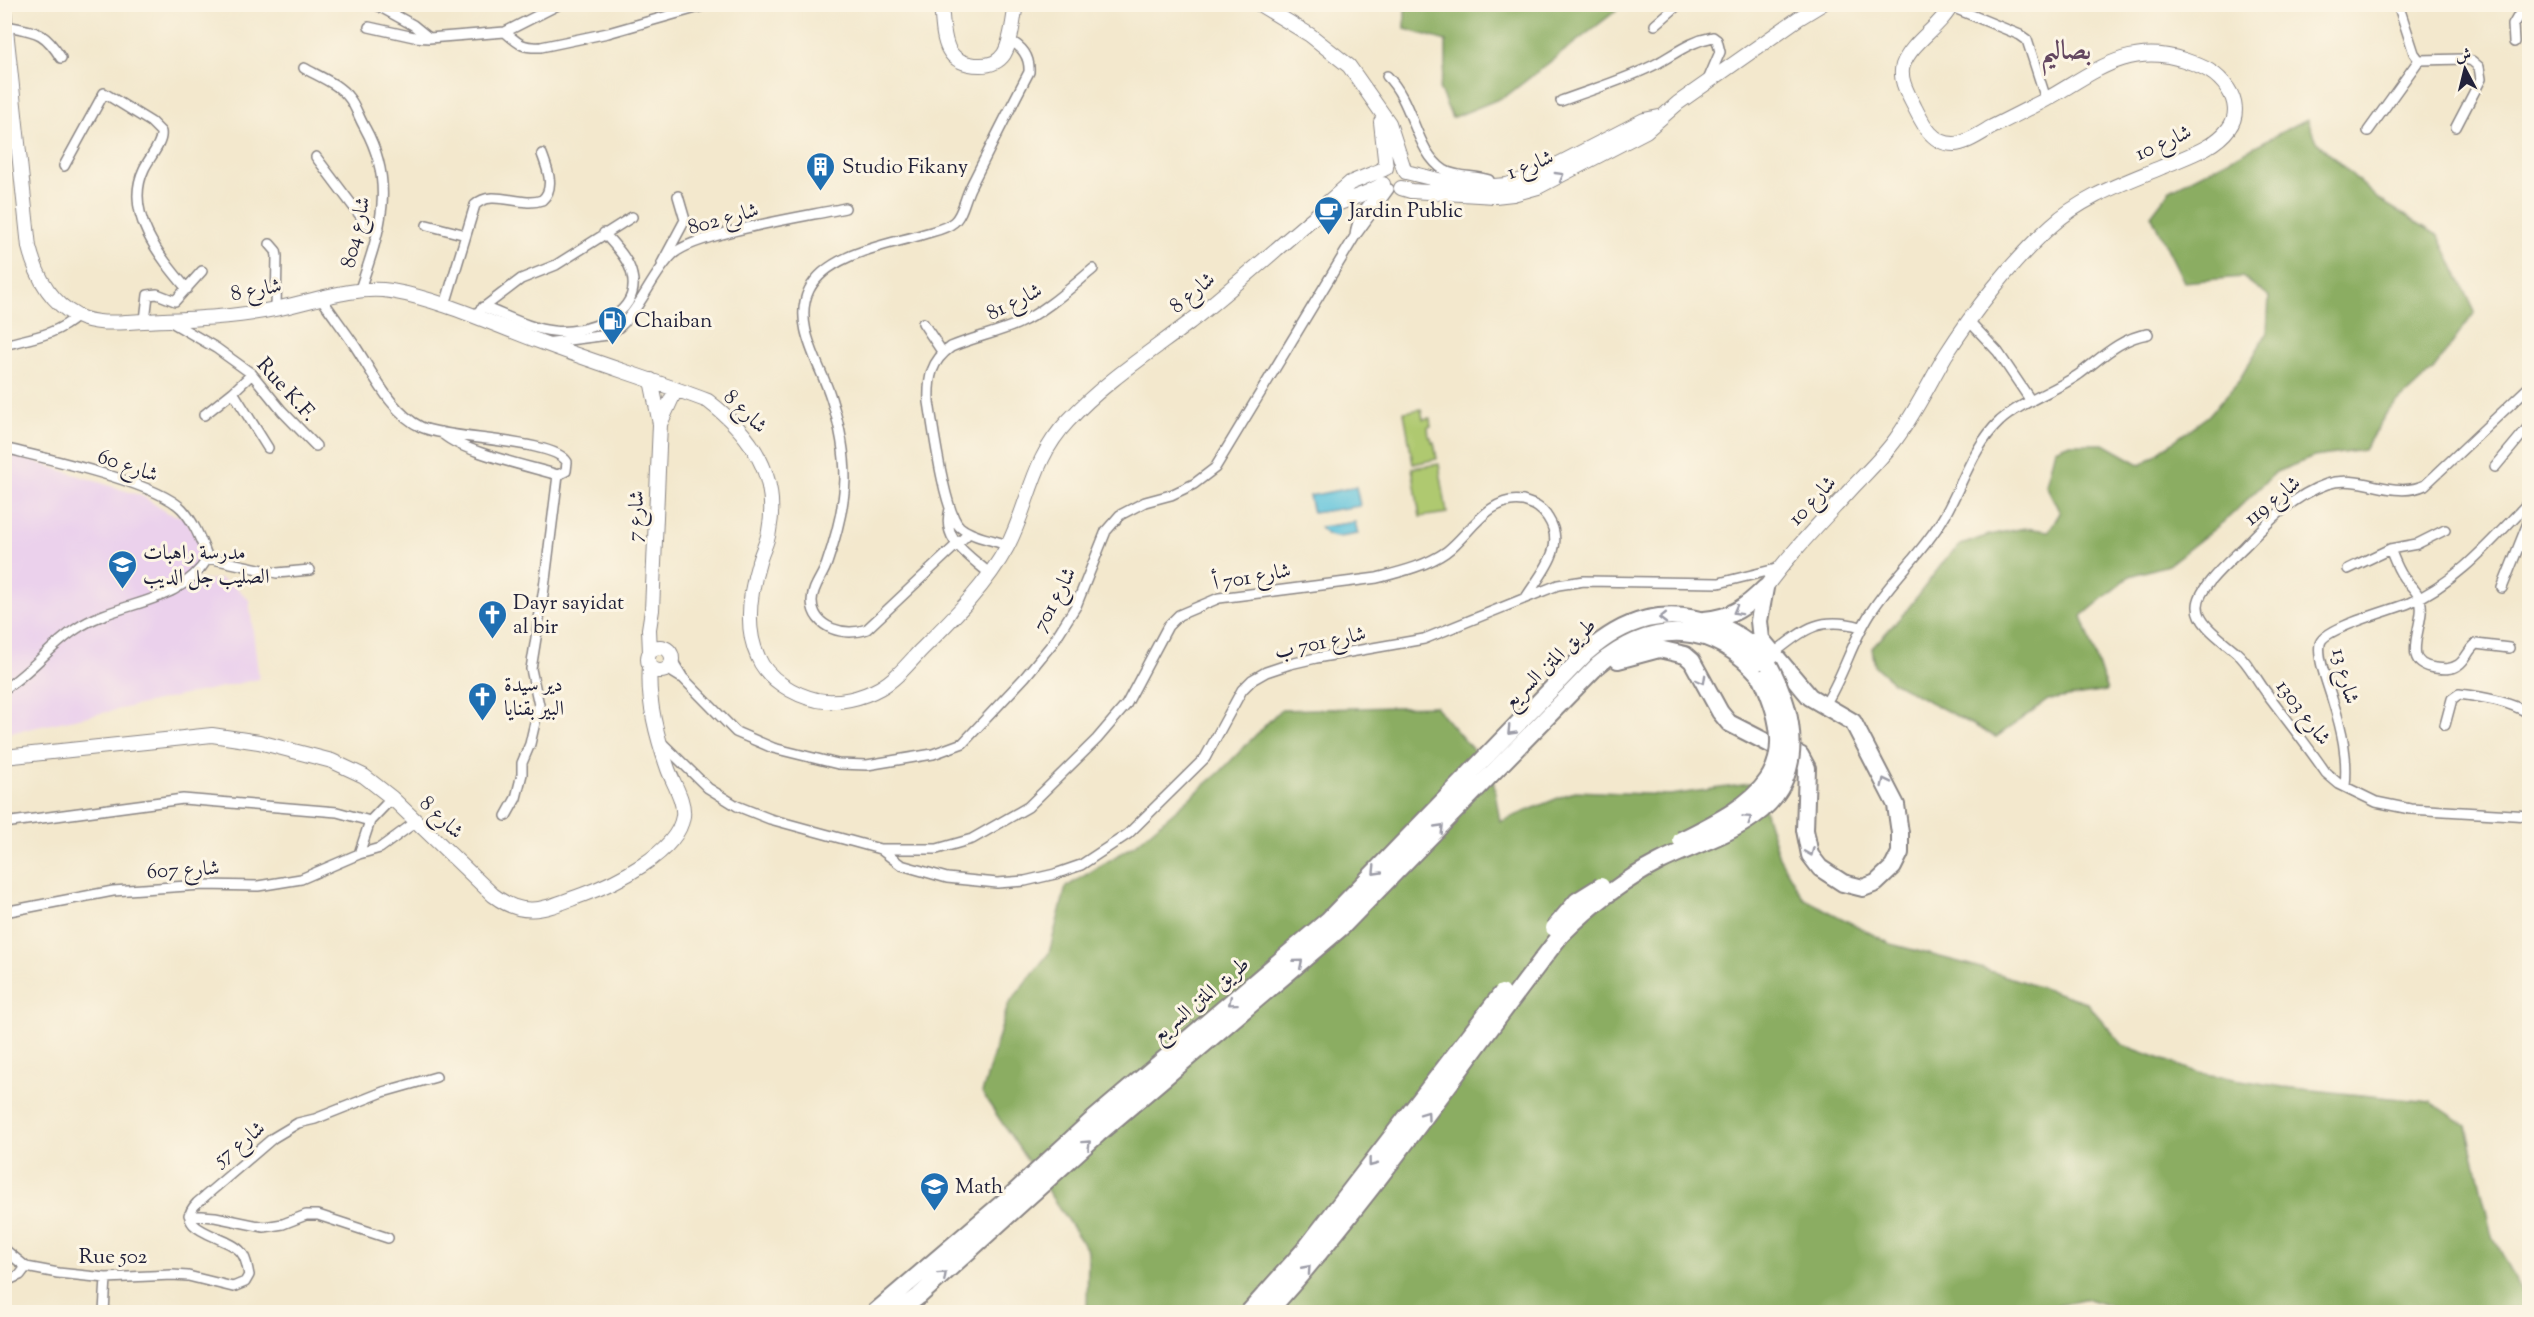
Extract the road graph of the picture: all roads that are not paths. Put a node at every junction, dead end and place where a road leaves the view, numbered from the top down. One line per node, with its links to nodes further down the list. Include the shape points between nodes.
1 (375, 4): 19 (street)
2 (560, 4): 18 (street)
3 (710, 4): 18 (street, via 617,31 541,47 516,43)
4 (941, 4): 20 (street, via 946,49 956,59 966,64 989,65 1001,58)
5 (1016, 4): 20 (street)
6 (1259, 4): 12 (street)
7 (1679, 4): 16 (street)
8 (1822, 4): 13 (street, شارع 1)
9 (2398, 4): 23 (street)
10 (2528, 5): 21 (street, via 2513,25)
11 (1952, 6): 27 (street, via 2027,40); 27 (street, شارع 10, via 1911,52 1902,73 1929,133 1944,142 1960,143)
12 (1274, 8): 29 (street, via 1338,56)
13 (1808, 9): 26 (street, شارع 1)
14 (4, 11): 15 (street, شارع 8)
15 (6, 26): 22 (street, via 50,39); 57 (street, شارع 8, via 33,265 42,283)
16 (1655, 26)
17 (369, 27): 19 (street)
18 (505, 32): 19 (street)
19 (429, 38)
20 (1009, 40): 86 (street, via 1027,56 1029,72 957,218 941,229 855,254 835,264 821,274 804,303 805,327 831,399 845,470 841,510 833,545 813,593 814,610 837,632 867,629)
21 (2514, 42)
22 (61, 58)
23 (2419, 60): 30 (street, via 2465,59 2479,67 2481,79); 31 (street)
24 (304, 68): 44 (street, شارع 804, via 345,93 371,139 384,180)
25 (1387, 76): 38 (street, via 1407,103 1423,144 1438,165 1453,173 1489,180)
26 (1705, 85): 28 (street, via 1720,52 1713,37 1685,46 1629,76); 38 (street, شارع 1, via 1659,117 1646,131 1551,182 1526,191)
27 (2046, 99): 60 (street, شارع 10, via 2097,68 2144,54 2171,56 2203,66 2218,76 2234,98 2235,109 2230,127 2199,151 2069,210 2021,255)
28 (1561, 100)
29 (1379, 111): 35 (street); 36 (street, via 1391,128)
30 (2456, 127)
31 (2368, 131)
32 (542, 154): 46 (street, via 550,180 546,196 536,202 493,198 479,201)
33 (316, 157): 44 (street, via 365,222)
34 (64, 166): 51 (street, via 104,93 161,132 161,140 142,171 140,210 148,236)
35 (1385, 168): 36 (street, via 1393,164); 37 (street, via 1382,176); 41 (street, شارع 8, via 1350,183)
36 (1405, 171): 37 (street, via 1406,181); 38 (street, شارع 1)
37 (1390, 187): 38 (street, شارع 1, via 1411,191); 41 (street, شارع 8, via 1337,202); 106 (street, شارع 701, via 1364,208 1355,236 1215,468 1179,492 1145,502 1120,515 1106,531 1076,606 1052,644 963,743 933,754 867,765 815,759 773,748 736,732 682,678)
38 (1494, 191)
39 (678, 196): 49 (street, via 685,220)
40 (845, 208): 49 (street, شارع 802, via 698,241 674,253)
41 (1319, 213): 87 (street, شارع 8, via 1106,388 1052,438 1041,457)
42 (632, 217): 45 (street)
43 (427, 225): 46 (street)
44 (379, 228): 52 (street, شارع 804)
45 (604, 233): 56 (street, via 556,265 521,279); 56 (street, via 627,262 632,275 632,292 611,319 588,328 554,331)
46 (466, 235): 54 (street)
47 (270, 244): 55 (street, via 277,256)
48 (1093, 269): 65 (street, شارع 81, via 1032,316)
49 (659, 270): 63 (street, شارع 802, via 616,331)
50 (202, 271): 51 (street)
51 (187, 289): 58 (street, via 175,301 154,293 148,295)
52 (359, 292): 53 (street, شارع 8); 54 (street, شارع 8, via 388,290)
53 (321, 298): 55 (street, شارع 8); 75 (street, via 405,416 423,428)
54 (445, 305): 56 (street, شارع 8)
55 (276, 309): 59 (street, شارع 8)
56 (478, 312): 63 (street, شارع 8)
57 (77, 316): 58 (street, شارع 8, via 109,323); 64 (street, via 45,335)
58 (145, 320): 59 (street, شارع 8)
59 (168, 320): 66 (street, Rue K.F.)
60 (1969, 321): 71 (street, via 1998,352); 90 (street, شارع 10, via 1897,439)
61 (923, 323): 65 (street)
62 (2148, 334): 71 (street, via 2126,340 2076,376)
63 (543, 343): 67 (street, شارع 8)
64 (4, 345)
65 (943, 353): 82 (street, via 932,367 928,385)
66 (252, 374): 70 (street); 76 (street, Rue K.F.)
67 (651, 380): 69 (street, شارع 8); 73 (street)
68 (2529, 386): 104 (street, شارع 119, via 2425,485 2402,491 2354,480 2331,483 2304,494 2255,535 2216,574 2198,603 2201,618)
69 (676, 389): 73 (street); 93 (street, شارع 8, via 708,401 729,417 757,451 767,472 769,531 749,609 752,641 768,674 795,692 823,701 844,701 882,687)
70 (233, 392): 72 (street); 78 (street)
71 (2031, 401): 100 (street, via 1999,422 1986,437 1929,540)
72 (204, 415)
73 (660, 424): 98 (street, شارع 7)
74 (2529, 425): 79 (street)
75 (441, 432): 80 (street, via 464,446); 80 (street, via 558,454 567,465 566,471)
76 (316, 446)
77 (4, 448): 89 (street, شارع 60, via 120,480 169,499 192,521)
78 (268, 448)
79 (2495, 467)
80 (558, 475): 118 (street, via 531,669 539,705 518,792)
81 (2529, 501): 97 (street, شارع 13, via 2475,557)
82 (950, 509): 85 (street, via 958,525); 86 (street, via 948,526)
83 (2529, 518): 95 (street)
84 (2445, 530): 88 (street, via 2417,544)
85 (969, 533): 86 (street); 87 (street)
86 (955, 544): 93 (street)
87 (1008, 546): 93 (street, شارع 8)
88 (2390, 549): 91 (street); 97 (street, via 2403,576)
89 (208, 558): 92 (street, via 277,573); 108 (street, via 178,588 75,629 22,678)
90 (1780, 568): 94 (street, شارع 10); 96 (street, شارع 701 ب, via 1719,583 1584,581 1557,585)
91 (2348, 568)
92 (310, 570)
93 (990, 574)
94 (1766, 586): 99 (highway, one-way to 99, via 1738,612); 105 (highway, via 1759,621)
95 (2502, 588)
96 (1527, 596): 124 (street, شارع 701 أ, via 1552,558 1556,537 1540,508 1517,500 1493,507 1444,553 1402,572 1219,598 1197,606 1168,626 1126,705 1028,807 972,839); 126 (street, شارع 701 ب, via 1424,639 1290,663 1252,680 1230,709 1205,758 1128,834 1081,865 1025,881 997,883 947,878)
97 (2420, 598): 102 (street, via 2416,657 2425,667 2454,667 2476,644); 116 (street, شارع 13, via 2339,629 2319,643 2344,742)
98 (652, 610): 101 (street, شارع 7); 103 (street, شارع 7)
99 (1703, 620): 105 (highway, طريق المتن السريع, via 1736,634); 136 (highway, طريق المتن السريع, one-way to 136, via 1645,620 1608,635 1587,652 1329,919)
100 (1861, 627): 105 (street, via 1828,621); 109 (street)
101 (664, 647): 103 (street); 106 (street, شارع 7, via 669,650)
102 (2509, 648)
103 (650, 652): 106 (street, شارع 7, via 648,656)
104 (2238, 654): 116 (street, شارع 1303, via 2326,772)
105 (1765, 657): 107 (highway, طريق المتن السريع, via 1736,651 1698,634 1660,633 1618,649); 109 (highway); 138 (highway, طريق المتن السريع, one-way to 138, bridge, via 1778,719 1776,760 1766,784 1745,806 1638,863 1577,901 1312,1239); 139 (highway, طريق المتن السريع, one-way to 105, bridge, via 1319,1256 1561,935 1586,909 1659,862 1735,828 1768,804 1784,782 1791,755 1791,734 1786,703)
106 (663, 666): 112 (street, شارع 8, via 650,687)
107 (1597, 666): 113 (highway, one-way to 113, via 1659,649 1684,655 1692,661 1730,723); 137 (highway, طريق المتن السريع, one-way to 107, via 1098,1134 1342,927)
108 (4, 689)
109 (1824, 706): 114 (highway, one-way to 109, via 1807,768 1805,830 1810,855 1820,868 1849,886 1863,888 1876,883 1893,867 1900,853 1896,805 1853,722)
110 (2529, 714): 111 (street, via 2478,696 2459,694 2452,699)
111 (2445, 725)
112 (659, 740): 121 (street, شارع 8, via 683,808 676,832 665,847 637,869 552,906 534,910 508,906); 123 (street, via 708,788 737,806)
113 (1772, 745)
114 (1800, 755)
115 (4, 757): 117 (street, شارع 8, via 222,736 332,761 364,776)
116 (2345, 786): 119 (street, via 2376,802 2410,809)
117 (392, 798): 120 (street); 121 (street, شارع 8)
118 (506, 816)
119 (2529, 816)
120 (370, 821): 122 (street, via 337,812 183,799); 125 (street)
121 (417, 821): 125 (street, شارع 607, via 390,843)
122 (4, 823)
123 (880, 849): 124 (street, شارع 701 أ); 126 (street, شارع 701 ب, via 901,865)
124 (917, 850): 126 (street)
125 (359, 854): 127 (street, شارع 607, via 301,879 275,885 123,890)
126 (917, 869)
127 (4, 912)
128 (436, 1077): 129 (street, شارع 57, via 363,1098 298,1123 230,1173 189,1210)
129 (189, 1215): 130 (street, via 264,1227 318,1215); 133 (street, Rue 502, via 194,1226 233,1244 246,1261 249,1275 245,1282 226,1287 188,1276)
130 (388, 1238)
131 (4, 1248): 132 (street)
132 (26, 1268): 133 (street, Rue 502); 134 (street)
133 (106, 1278): 135 (street)
134 (4, 1282)
135 (104, 1312)
136 (874, 1312)
137 (898, 1312)
138 (1249, 1312)
139 (1268, 1312)

